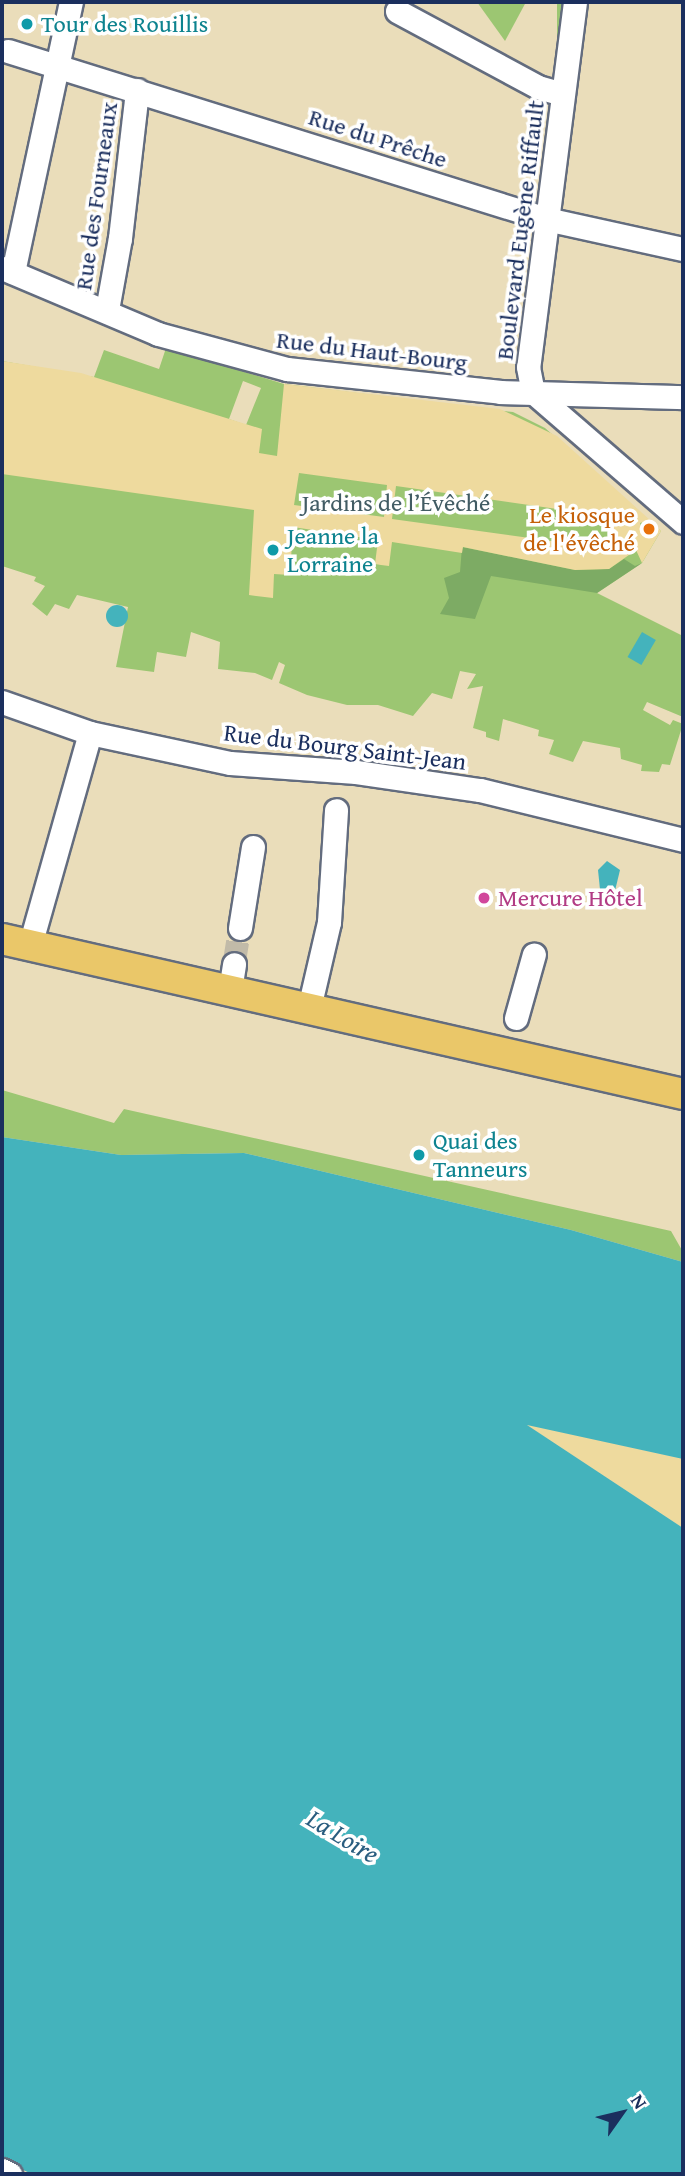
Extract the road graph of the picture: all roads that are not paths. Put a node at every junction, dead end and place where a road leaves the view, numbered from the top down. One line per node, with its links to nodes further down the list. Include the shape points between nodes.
1 (71, 2): 5 (street)
2 (575, 2): 7 (street, Boulevard Eugène Riffault)
3 (397, 11): 7 (street, via 538,87)
4 (8, 51): 5 (street, Rue du Prêche)
5 (59, 66): 6 (street, Rue du Prêche); 10 (street)
6 (137, 90): 8 (street, Rue du Prêche); 11 (street, Rue des Fourneaux, via 121,238)
7 (562, 94): 8 (street, Boulevard Eugène Riffault)
8 (546, 219): 9 (street, Rue du Prêche); 12 (street, Boulevard Eugène Riffault, via 528,367)
9 (683, 249)
10 (8, 270): 11 (street, Rue du Haut-Bourg)
11 (107, 310): 12 (street, Rue du Haut-Bourg, via 171,338 287,369 394,384)
12 (533, 392): 13 (street, Rue du Haut-Bourg); 14 (street); 15 (street, Boulevard Eugène Riffault)
13 (683, 397)
14 (514, 409)
15 (683, 522)
16 (2, 702): 17 (street, Rue du Bourg Saint-Jean)
17 (90, 733): 19 (street, Rue du Bourg Saint-Jean, via 230,762 356,772 480,790); 22 (street)
18 (336, 810): 24 (street, via 330,911)
19 (683, 840)
20 (253, 847): 21 (street)
21 (240, 928)
22 (16, 942): 24 (main road, via 232,977)
23 (534, 954): 25 (street)
24 (309, 1009): 26 (main road)
25 (516, 1018)
26 (683, 1094)
27 (2, 2170): 28 (street)
28 (10, 2174)

